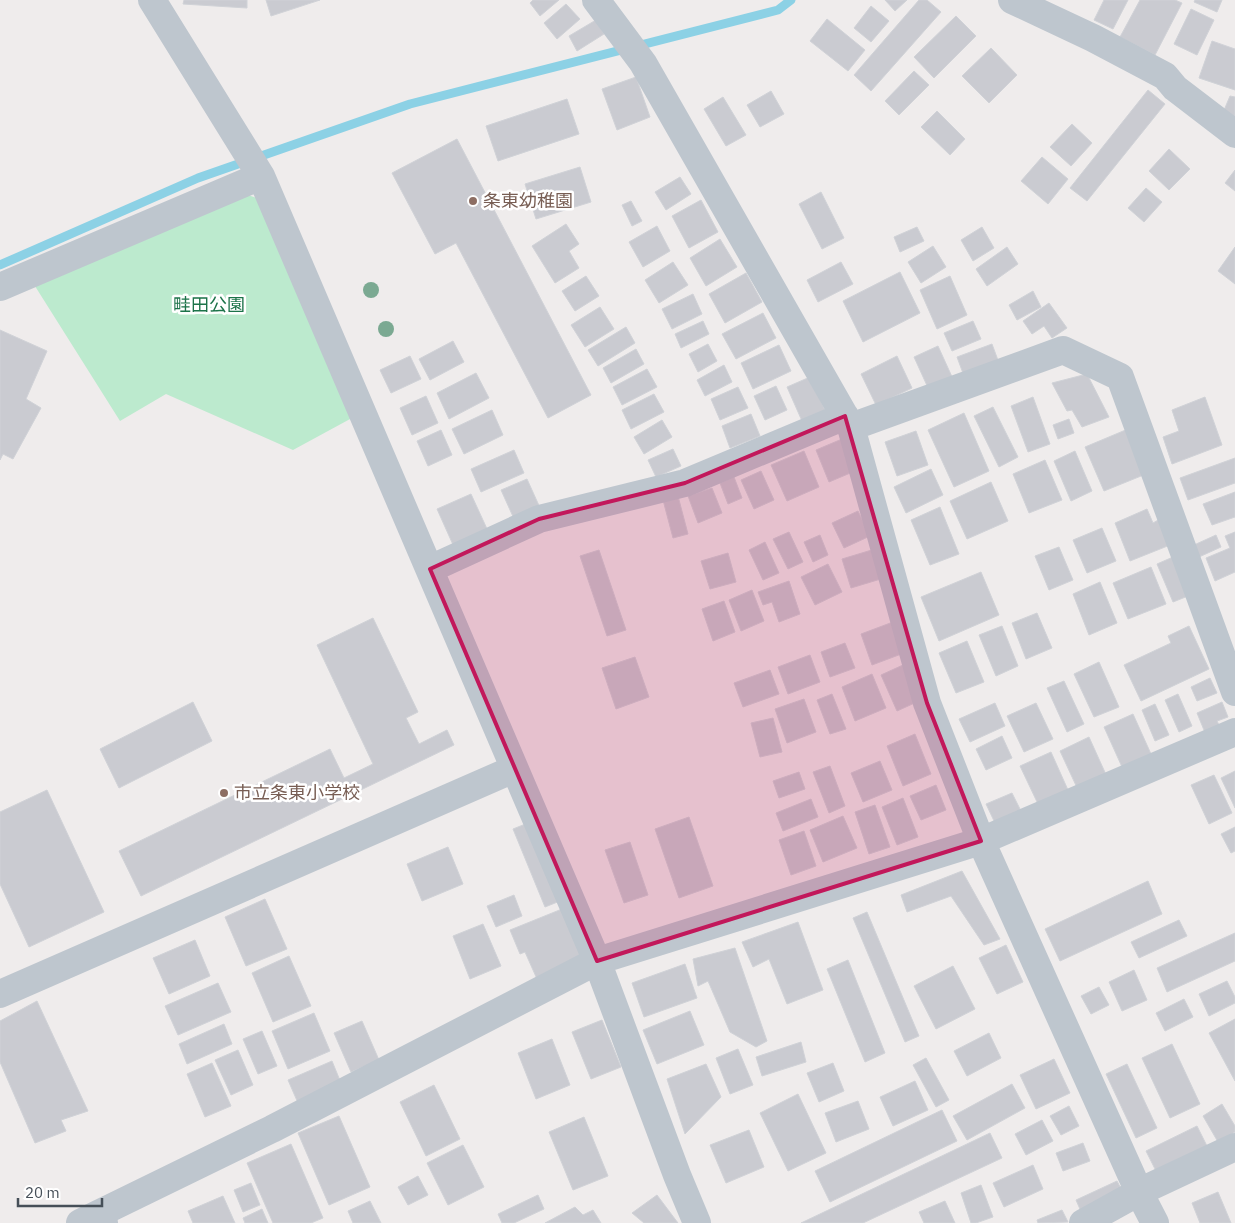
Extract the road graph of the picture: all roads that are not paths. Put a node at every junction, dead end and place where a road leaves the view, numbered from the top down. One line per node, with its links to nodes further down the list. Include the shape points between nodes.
1 (152, 0): 5 (street)
2 (596, 0): 7 (street, via 644,63)
3 (1012, 0): 4 (street, via 1165,76 1175,88)
4 (1235, 134)
5 (261, 176): 6 (street); 8 (street)
6 (0, 287)
7 (848, 422): 8 (street, via 685,483 539,519); 9 (street, via 1063,350 1120,377); 12 (street, via 927,703)
8 (430, 569): 11 (street)
9 (1235, 692)
10 (1235, 732): 12 (street)
11 (514, 769): 13 (street); 14 (street)
12 (981, 842): 13 (street); 16 (street)
13 (597, 961): 17 (street); 18 (street)
14 (0, 994)
15 (1235, 1147): 16 (street)
16 (1139, 1192): 19 (street); 20 (street)
17 (95, 1220)
18 (698, 1223)
19 (1082, 1223)
20 (1155, 1223)

